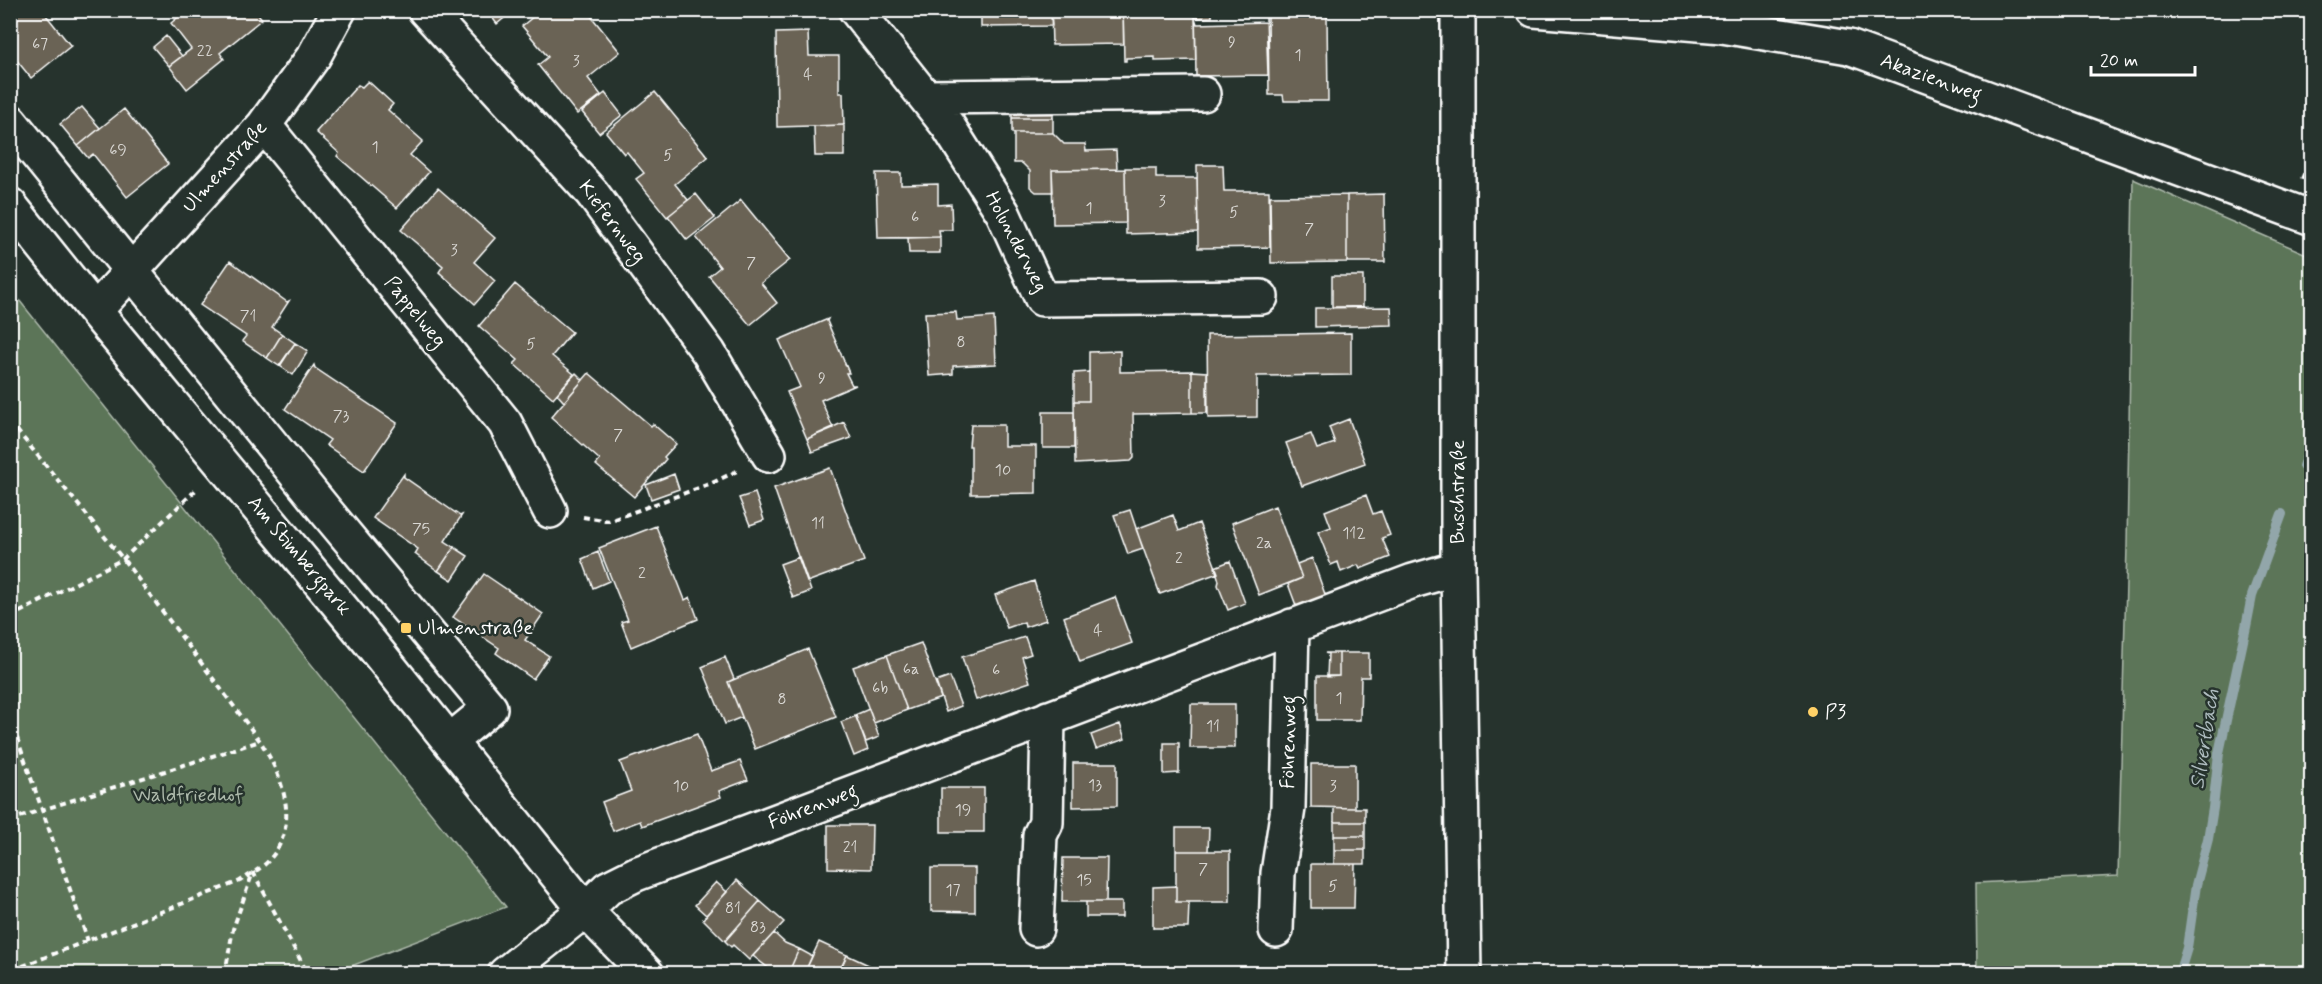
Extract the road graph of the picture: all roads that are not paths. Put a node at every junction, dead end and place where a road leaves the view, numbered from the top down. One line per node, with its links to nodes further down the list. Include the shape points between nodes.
1 (339, 10): 10 (street, Ulmenstraße, via 314,56)
2 (425, 10): 18 (street, Kiefernweg, via 592,193 709,353)
3 (856, 10): 8 (street, Holunderweg)
4 (1472, 10): 6 (street)
5 (1534, 10): 12 (street, Akazienweg, via 1722,26 1849,47)
6 (1458, 11): 22 (street, Buschstraße)
7 (1203, 94): 8 (street)
8 (925, 98): 14 (street, Holunderweg, via 948,126 1003,213 1042,299)
9 (10, 121): 13 (street)
10 (264, 125): 13 (street, Ulmenstraße); 20 (street, Pappelweg, via 505,423)
11 (10, 205): 15 (street, Am Stimbergpark)
12 (2312, 218)
13 (130, 271): 15 (street, Ulmenstraße); 16 (street)
14 (1261, 297)
15 (95, 310): 17 (street, Am Stimbergpark)
16 (238, 405): 17 (street); 19 (street)
17 (200, 438): 21 (street, Am Stimbergpark)
18 (769, 455)
19 (324, 509): 21 (street); 25 (street, via 490,708)
20 (550, 511)
21 (287, 541): 25 (street, Am Stimbergpark)
22 (1458, 568): 23 (street, Föhrenweg, via 1413,580); 31 (street, Buschstraße)
23 (1292, 626): 24 (street, Föhrenweg); 28 (street, Föhrenweg, via 1288,808 1278,873)
24 (1048, 718): 26 (street, Föhrenweg, via 636,874 608,888); 27 (street, via 1046,823 1040,835)
25 (450, 741): 26 (street, Am Stimbergpark)
26 (585, 910): 29 (street); 30 (street, Am Stimbergpark)
27 (1036, 929)
28 (1276, 930)
29 (505, 974)
30 (647, 974)
31 (1464, 974)

